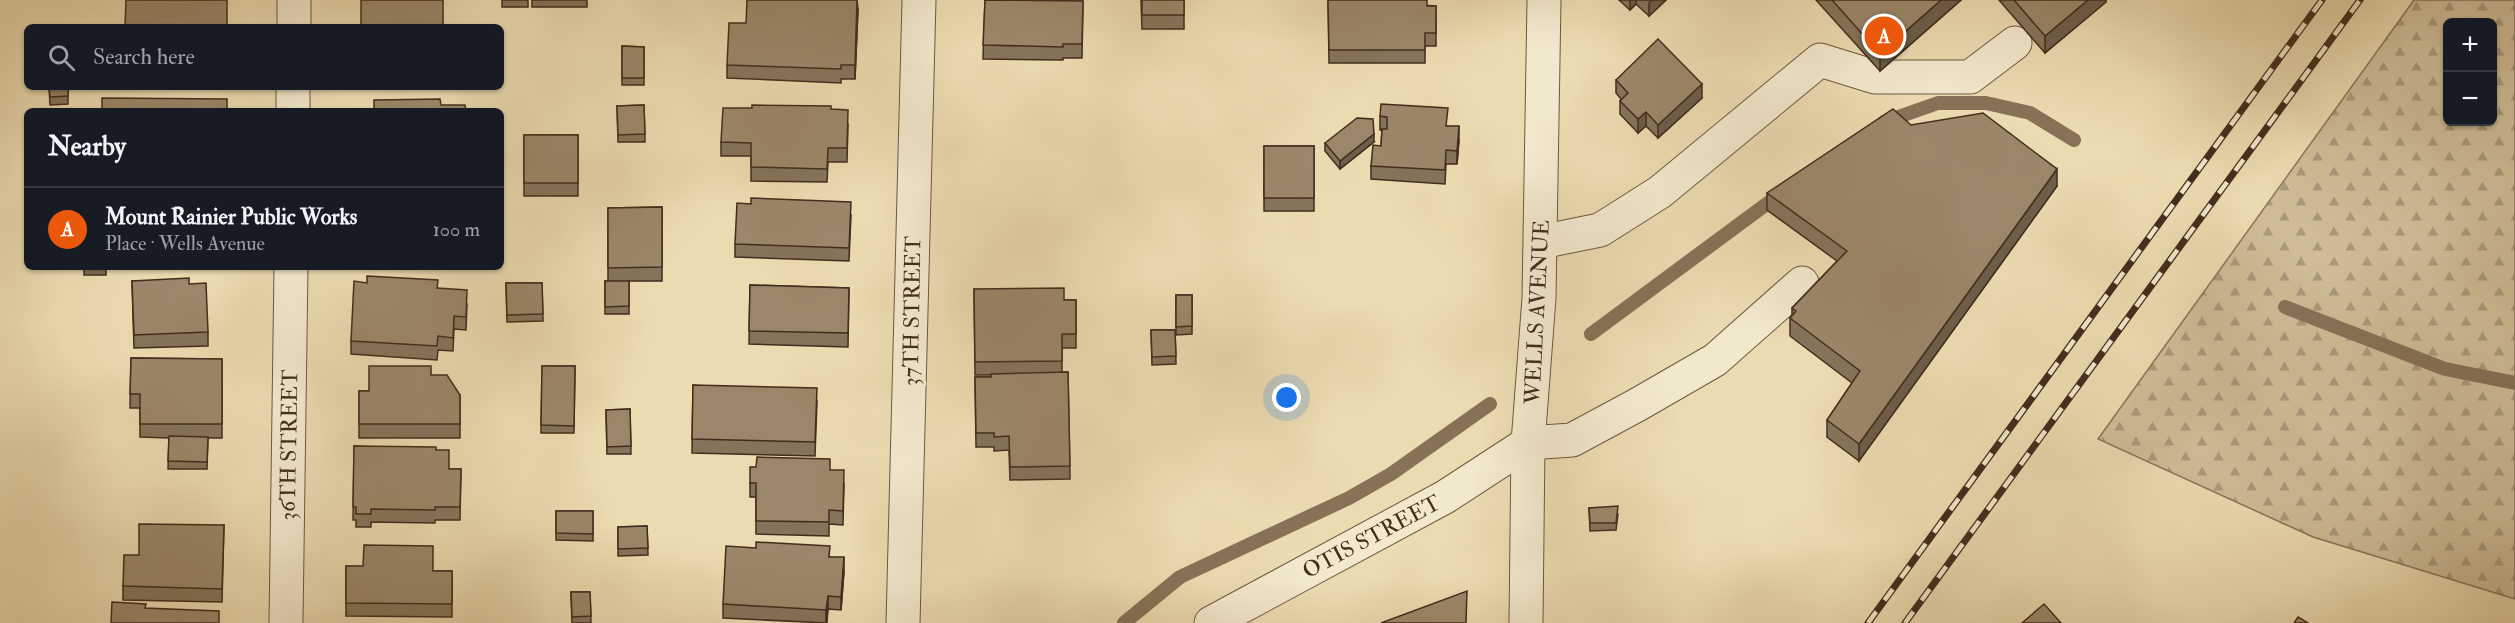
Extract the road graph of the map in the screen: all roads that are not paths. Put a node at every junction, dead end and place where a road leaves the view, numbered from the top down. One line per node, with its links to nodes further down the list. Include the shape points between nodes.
1 (294, 0): 4 (street)
2 (919, 0): 13 (street, 37TH STREET)
3 (1544, 0): 8 (street, WELLS AVENUE)
4 (294, 24)
5 (2015, 43): 8 (street, via 1970,77 1875,78 1820,60 1660,192 1600,230)
6 (293, 90): 7 (street)
7 (293, 108)
8 (1540, 242): 11 (street, WELLS AVENUE)
9 (291, 270): 12 (street, 36TH STREET)
10 (1802, 283): 11 (street, via 1715,360 1572,440)
11 (1528, 444): 14 (street, OTIS STREET, via 1445,497); 15 (street, WELLS AVENUE)
12 (286, 623)
13 (903, 623)
14 (1211, 623)
15 (1526, 623)

